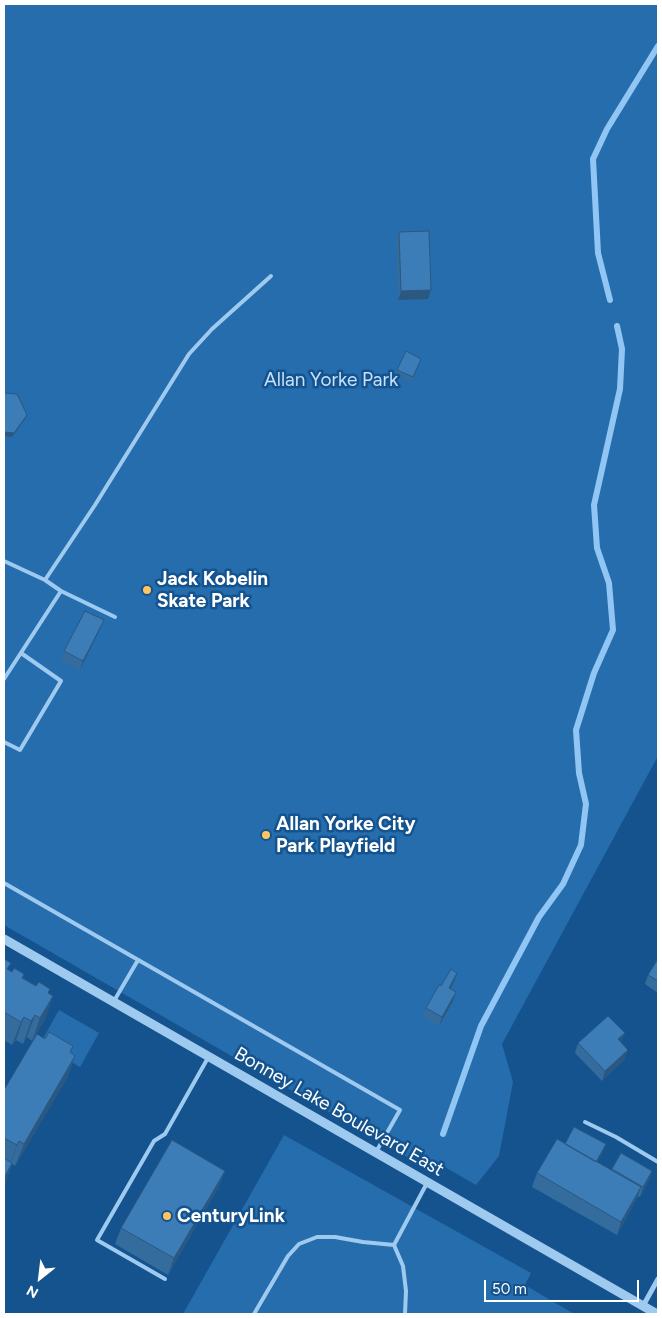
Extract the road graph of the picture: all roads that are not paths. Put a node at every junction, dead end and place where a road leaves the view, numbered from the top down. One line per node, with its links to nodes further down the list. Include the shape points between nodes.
1 (271, 276): 3 (lane, via 189,354)
2 (4, 561): 3 (lane)
3 (45, 580): 4 (lane)
4 (61, 591): 5 (lane); 6 (lane)
5 (115, 617)
6 (21, 653): 7 (lane); 8 (lane, via 61,681 20,750)
7 (4, 679)
8 (4, 742)
9 (4, 883): 11 (lane)
10 (4, 939): 12 (street, Bonney Lake Boulevard East)
11 (138, 960): 12 (lane); 15 (lane, via 400,1110)
12 (114, 1001): 13 (street, Bonney Lake Boulevard East)
13 (209, 1056): 15 (street, Bonney Lake Boulevard East); 20 (lane, via 97,1240)
14 (585, 1122): 16 (lane)
15 (376, 1152): 17 (street, Bonney Lake Boulevard East)
16 (658, 1162)
17 (428, 1182): 18 (lane); 21 (street, Bonney Lake Boulevard East)
18 (394, 1245): 22 (lane, via 335,1237 317,1237 299,1244 288,1256); 23 (lane, via 403,1266)
19 (658, 1279): 21 (street)
20 (165, 1280)
21 (643, 1306): 24 (street, Bonney Lake Boulevard East)
22 (254, 1314)
23 (406, 1314)
24 (657, 1314)

